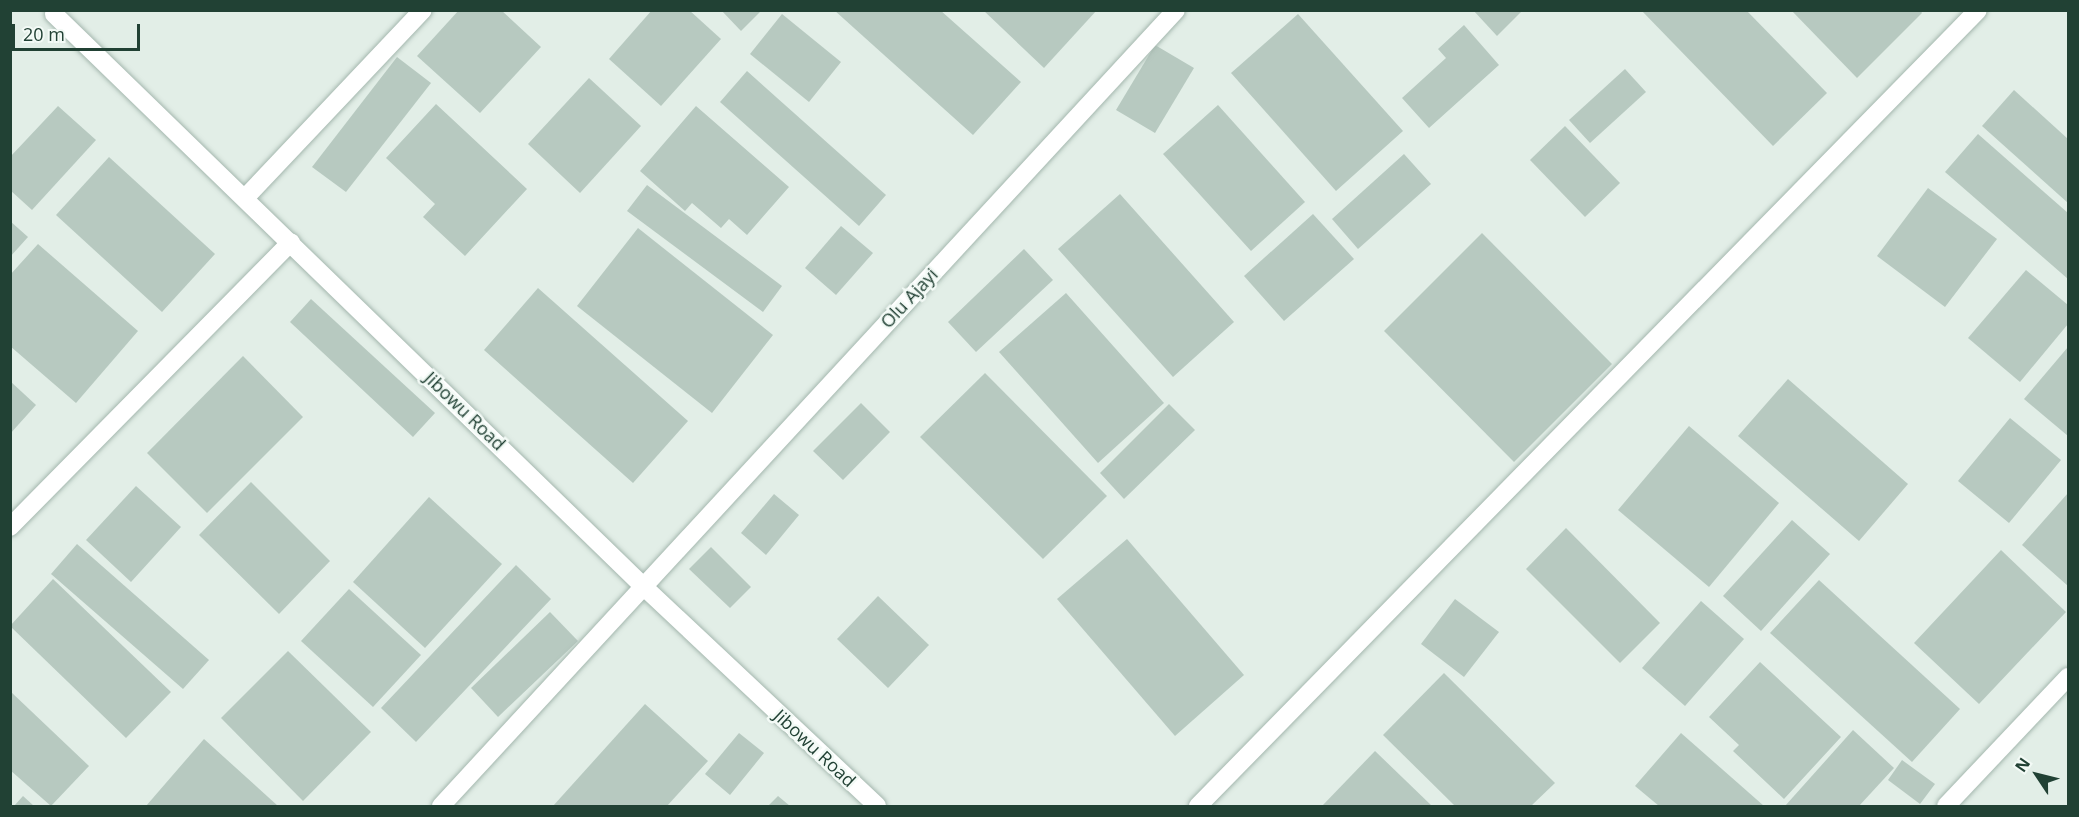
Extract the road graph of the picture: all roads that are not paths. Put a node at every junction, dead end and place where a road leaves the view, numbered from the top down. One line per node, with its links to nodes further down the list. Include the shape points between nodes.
1 (423, 10): 5 (street)
2 (1176, 10): 8 (street, Olu Ajayi)
3 (1978, 10): 12 (street)
4 (54, 14): 5 (street, Jibowu Road)
5 (246, 197): 6 (street, Jibowu Road)
6 (291, 242): 7 (street); 8 (street, Jibowu Road)
7 (10, 527)
8 (643, 586): 10 (street, Olu Ajayi); 11 (street, Jibowu Road)
9 (2068, 677): 13 (street)
10 (441, 807)
11 (877, 807)
12 (1198, 807)
13 (1946, 807)

